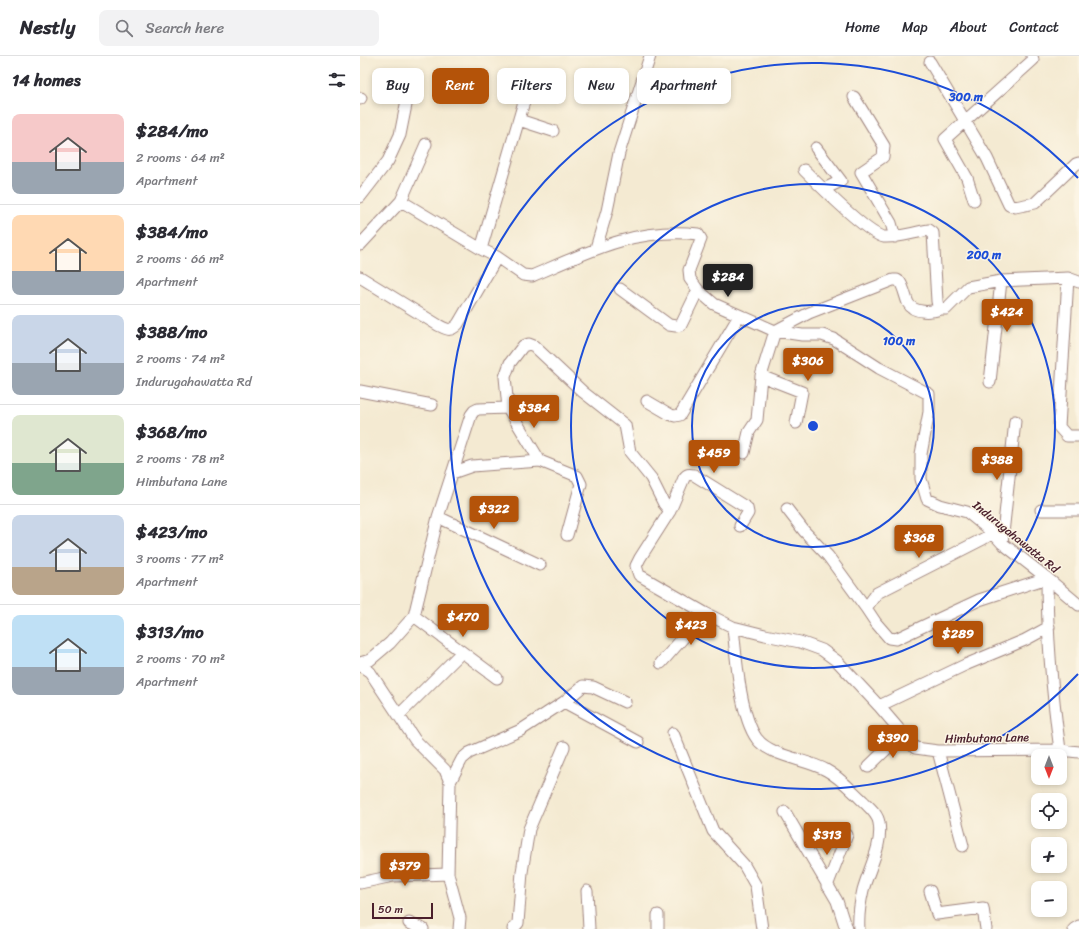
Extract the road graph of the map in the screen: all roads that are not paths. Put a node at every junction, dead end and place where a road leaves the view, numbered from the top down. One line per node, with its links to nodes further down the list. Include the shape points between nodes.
1 (650, 56): 20 (street, via 619,154)
2 (1032, 56): 8 (street, via 1033,60)
3 (930, 62): 8 (street)
4 (854, 97): 18 (street, via 884,146 883,157 861,172 891,223)
5 (523, 104): 7 (street)
6 (406, 105): 15 (street, via 400,135 388,161)
7 (519, 120): 9 (street); 21 (street)
8 (966, 121): 12 (street, via 1009,205 1016,207 1035,203); 16 (street, via 945,139 966,178)
9 (553, 131)
10 (426, 144): 17 (street)
11 (816, 148): 14 (street, via 841,181)
12 (1079, 163)
13 (804, 170): 14 (street)
14 (824, 189): 18 (street, via 870,231 882,237)
15 (360, 197)
16 (974, 200)
17 (401, 201): 19 (street); 21 (street)
18 (895, 237): 29 (street, via 930,230 934,233 937,301)
19 (360, 245)
20 (596, 248): 22 (street, via 532,276 523,275); 28 (street, via 632,237 666,232 698,234 700,239 689,270 690,279)
21 (481, 249): 22 (street)
22 (497, 257): 23 (street, via 458,324 447,330)
23 (360, 277)
24 (1068, 278): 25 (street); 26 (street); 40 (street, via 1059,427 1067,436)
25 (1001, 281): 29 (street, via 968,287 946,309); 33 (street)
26 (1079, 282)
27 (620, 289): 28 (street, via 668,325 676,326 681,324)
28 (698, 290): 30 (street, via 714,304)
29 (941, 309): 31 (street, via 932,312 911,308 900,282 893,280 809,313)
30 (739, 316): 31 (street); 35 (street, via 680,415 671,415)
31 (775, 331): 32 (street); 50 (street, Indurugahawatta Rd, via 822,335 834,339 879,368 928,394 929,412 921,454 921,479 926,499 967,512)
32 (761, 376): 39 (street, via 802,392); 41 (street, via 757,420 749,432)
33 (990, 382)
34 (360, 391): 36 (street)
35 (647, 401)
36 (432, 405)
37 (508, 408): 42 (street); 43 (street, via 474,411); 47 (street, via 505,377 510,363 522,346 529,344 625,425 630,452 651,478)
38 (1015, 421): 52 (street)
39 (796, 423)
40 (1079, 436)
41 (744, 453)
42 (540, 461): 43 (street, via 472,466); 51 (street, via 577,476 582,484)
43 (452, 473): 48 (street)
44 (787, 508): 56 (street, via 804,531 828,556)
45 (1041, 510): 46 (street)
46 (1079, 510)
47 (670, 511): 49 (street, via 684,478 690,474 747,508 748,513); 57 (street, Himbutana Lane, via 640,558 637,570 639,575)
48 (438, 517): 53 (street); 58 (street)
49 (740, 526)
50 (993, 532): 52 (street, Indurugahawatta Rd); 56 (street, via 983,540 877,593)
51 (567, 535)
52 (1002, 543): 54 (street, Indurugahawatta Rd)
53 (540, 565)
54 (1047, 578): 55 (street, Indurugahawatta Rd); 56 (street, via 979,600 896,639 889,638); 60 (street)
55 (1079, 605)
56 (866, 608)
57 (705, 613): 59 (street, Himbutana Lane); 62 (street)
58 (414, 616): 61 (street); 63 (street, via 390,643 370,660)
59 (733, 627): 67 (street, Himbutana Lane, via 800,642 822,650 837,661); 98 (street, via 741,691 750,726 758,739 767,748 825,769 840,779 879,821 880,837 863,890 858,918)
60 (1049, 627): 67 (street); 73 (street, via 1053,702)
61 (462, 652): 64 (street); 68 (street)
62 (660, 663)
63 (360, 664): 68 (street, via 370,672)
64 (497, 678)
65 (564, 702): 66 (street, via 583,686 593,687); 71 (street); 79 (street, via 521,730 469,753 462,759)
66 (625, 702)
67 (879, 706): 70 (street, Himbutana Lane)
68 (399, 715): 79 (street, via 415,740 444,770)
69 (673, 733): 96 (street, via 714,831 744,866 756,886)
70 (902, 734): 75 (street, Himbutana Lane, via 915,748); 78 (street)
71 (638, 742)
72 (564, 747): 93 (street, via 529,829 518,923)
73 (1060, 749)
74 (1031, 750): 75 (street, Himbutana Lane)
75 (938, 751): 82 (street)
76 (1067, 751): 77 (street, Himbutana Lane)
77 (1079, 752)
78 (868, 767)
79 (450, 782): 83 (street)
80 (785, 812): 85 (street)
81 (847, 835): 85 (street)
82 (963, 846)
83 (448, 874): 84 (street, via 393,876); 92 (street, via 460,918)
84 (360, 883)
85 (827, 886): 97 (street, via 838,901)
86 (587, 891): 94 (street)
87 (930, 891): 99 (street, via 937,914 983,908)
88 (658, 915): 95 (street)
89 (409, 923): 91 (street)
90 (1079, 926): 100 (street)
91 (423, 929)
92 (459, 929)
93 (513, 929)
94 (589, 929)
95 (658, 929)
96 (762, 929)
97 (846, 929)
98 (859, 929)
99 (986, 929)
100 (1074, 929)

